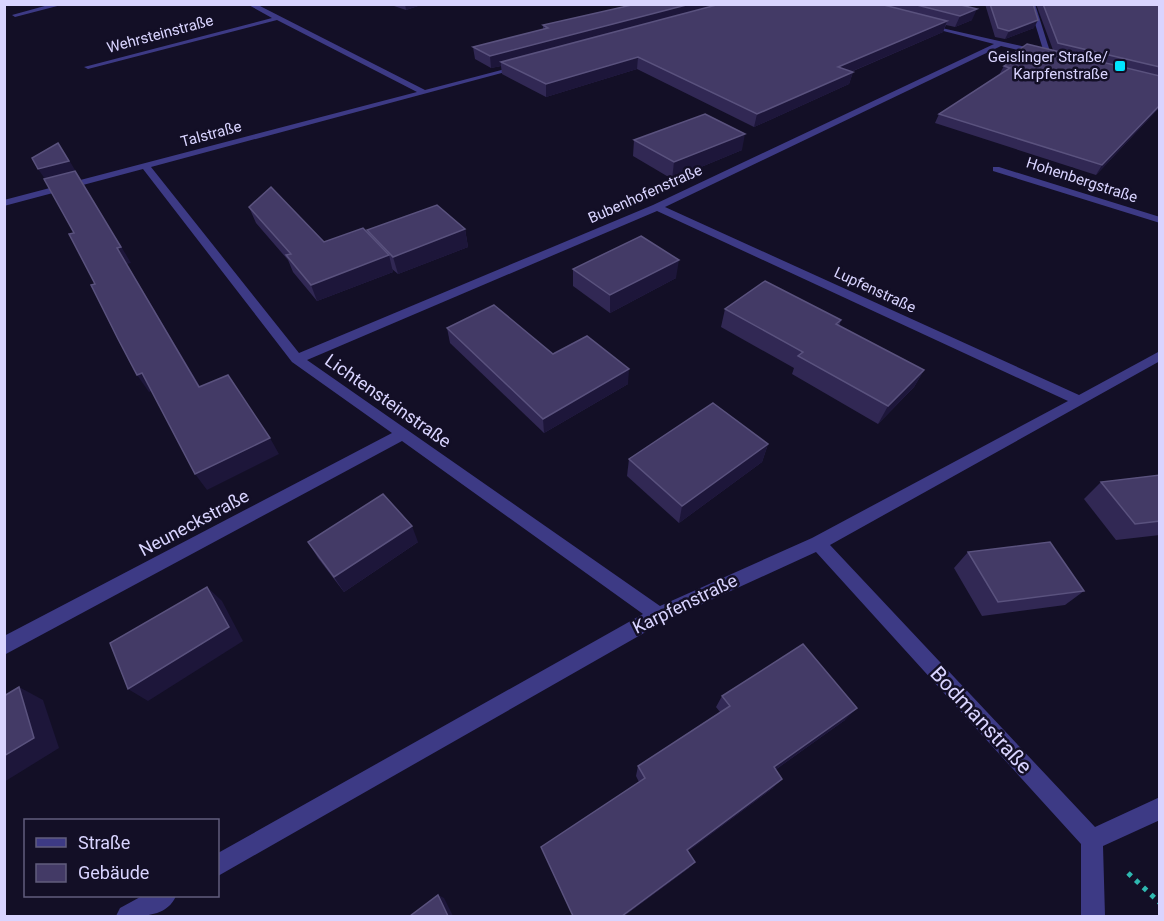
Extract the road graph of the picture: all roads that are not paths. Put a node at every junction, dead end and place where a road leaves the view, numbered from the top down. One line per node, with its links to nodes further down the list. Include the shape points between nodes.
1 (62, 4): 4 (street)
2 (250, 4): 5 (street)
3 (1032, 4): 8 (street)
4 (15, 15)
5 (278, 18): 11 (street, Wehrsteinstraße); 12 (street)
6 (921, 24): 7 (street)
7 (999, 44): 8 (street); 16 (street, Bubenhofenstraße)
8 (1049, 56): 9 (street)
9 (1059, 58)
10 (525, 66): 12 (street, Talstraße)
11 (88, 67)
12 (424, 92): 13 (street, Talstraße)
13 (145, 165): 15 (street, Talstraße); 19 (street, Lichtensteinstraße)
14 (996, 169): 17 (street, Hohenbergstraße)
15 (4, 203)
16 (657, 207): 19 (street, Bubenhofenstraße); 20 (street, Lupfenstraße)
17 (1160, 220)
18 (1160, 355): 20 (street, Karpfenstraße)
19 (297, 359): 21 (street, Lichtensteinstraße)
20 (1080, 401): 22 (street, Karpfenstraße)
21 (403, 434): 23 (street, Lichtensteinstraße); 24 (street, Neuneckstraße)
22 (818, 543): 23 (street, Karpfenstraße); 26 (street, Bodmanstraße)
23 (658, 615): 27 (street, Karpfenstraße)
24 (4, 646)
25 (1160, 808): 26 (street)
26 (1092, 840): 30 (street)
27 (219, 864)
28 (162, 897): 29 (street)
29 (128, 916)
30 (1093, 916)

